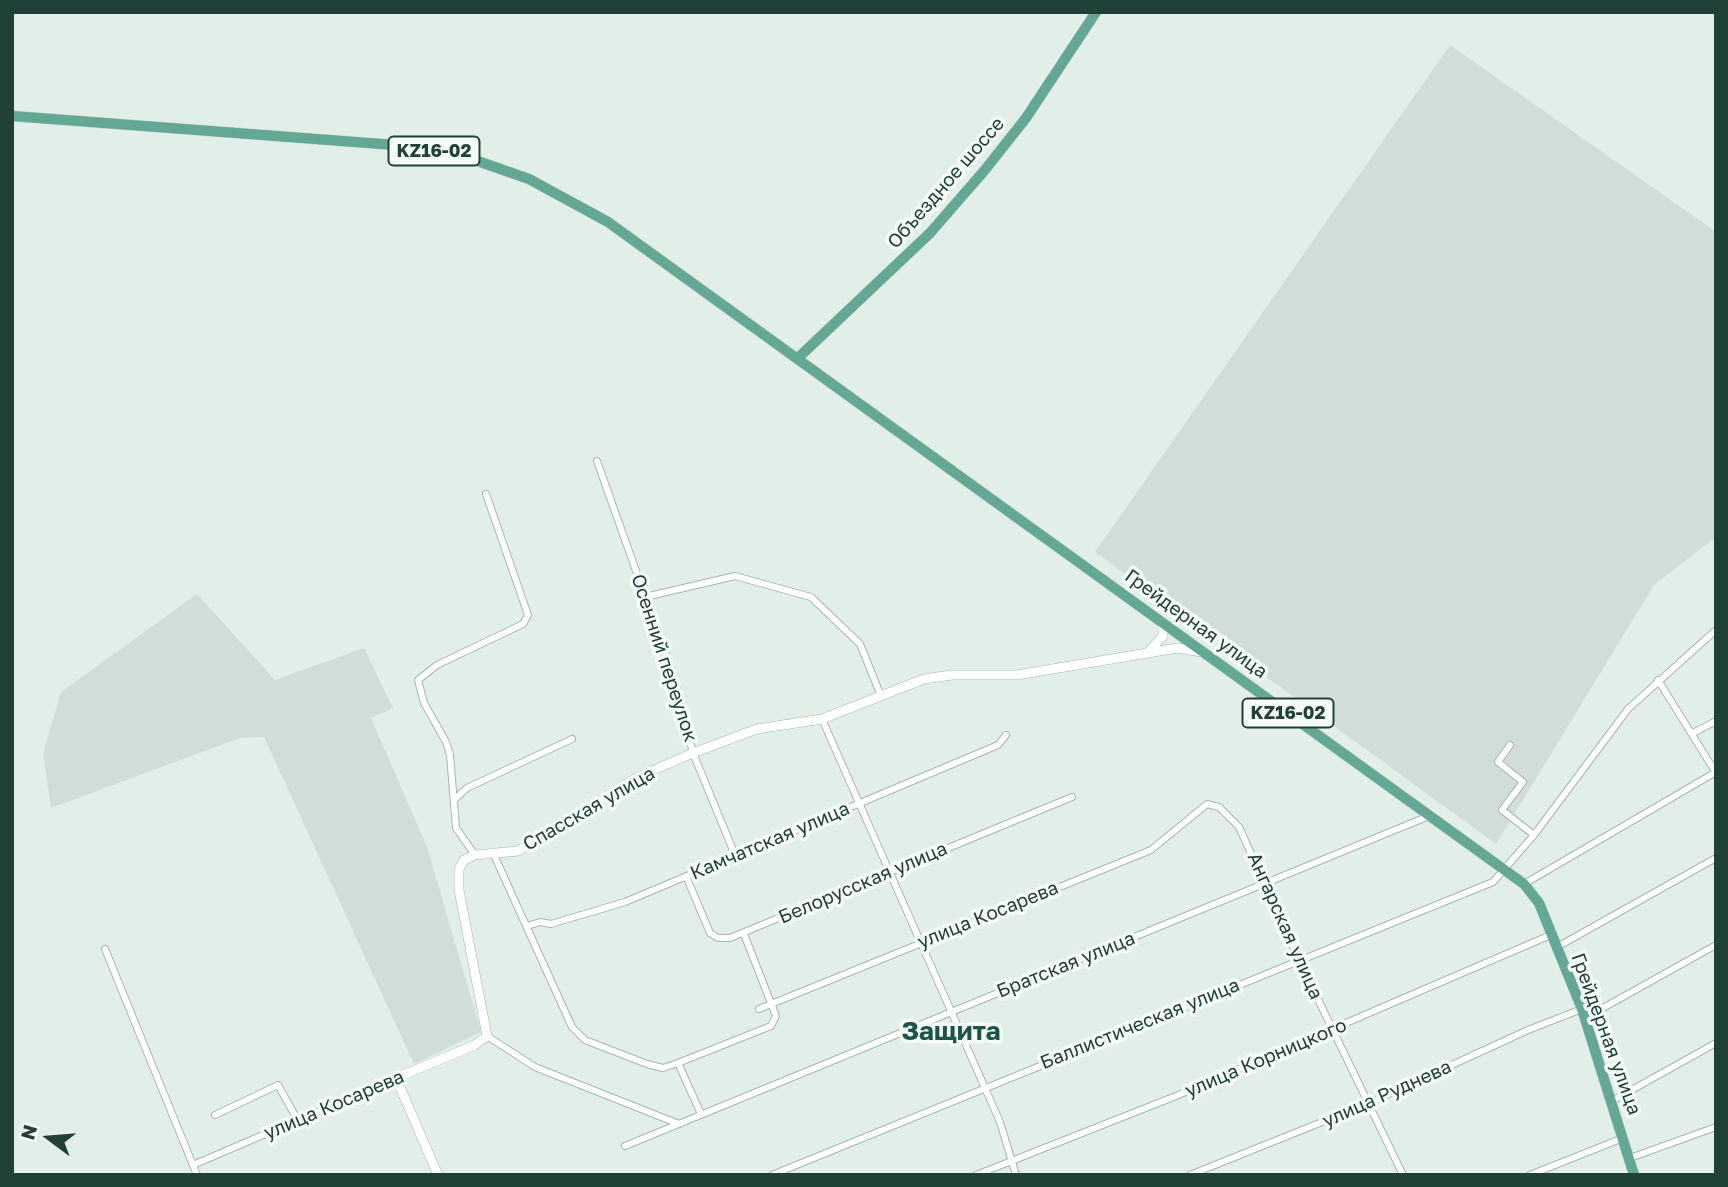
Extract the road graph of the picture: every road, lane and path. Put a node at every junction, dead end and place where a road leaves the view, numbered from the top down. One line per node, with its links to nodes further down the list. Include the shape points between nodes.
1 (1096, 12): 3 (main road, Объездное шоссе, via 985,171 930,233)
2 (12, 117): 3 (main road, KZ16-02, via 408,146 469,158 529,179 579,205)
3 (799, 357): 7 (main road, Грейдерная улица / KZ16-02)
4 (597, 461): 6 (street, Осенний переулок)
5 (486, 494): 22 (street, via 528,615 523,624 418,680 424,703 446,742)
6 (645, 597): 12 (street, via 735,576 811,597 860,644); 19 (street, Осенний переулок)
7 (1163, 622): 9 (main road, Грейдерная улица / KZ16-02); 10 (street, via 1161,640)
8 (1716, 630): 11 (street, Баллистическая улица)
9 (1205, 652): 10 (street, Спасская улица, via 1177,648); 25 (main road, Грейдерная улица / KZ16-02)
10 (1145, 653): 12 (street, Спасская улица, via 1017,675 952,675)
11 (1658, 680): 15 (street); 26 (street, Баллистическая улица, via 1628,709)
12 (881, 696): 13 (street, Спасская улица)
13 (822, 719): 19 (street, Спасская улица, via 757,729); 23 (street)
14 (1716, 721): 15 (street)
15 (1693, 733): 20 (street)
16 (1006, 735): 23 (street, Камчатская улица, via 998,745)
17 (572, 739): 22 (street, via 467,788)
18 (1510, 745): 26 (street, via 1498,762 1523,782 1502,810)
19 (694, 753): 28 (street, Спасская улица, via 638,777 518,851); 29 (street, Осенний переулок)
20 (1716, 773): 35 (street)
21 (1072, 797): 32 (street, Белорусская улица)
22 (454, 800): 27 (street, via 457,828)
23 (860, 803): 29 (street, Камчатская улица); 32 (street)
24 (1207, 804): 34 (street, Ангарская улица, via 1219,807 1240,827); 39 (street, улица Косарева, via 1151,849)
25 (1429, 816): 31 (main road, Грейдерная улица / KZ16-02); 34 (street, Братская улица)
26 (1534, 835): 31 (street, Баллистическая улица)
27 (475, 855): 28 (street, Спасская улица); 49 (street, via 459,869 459,890)
28 (494, 855): 36 (street)
29 (735, 855): 33 (street, Камчатская улица)
30 (1716, 858): 41 (street)
31 (1505, 869): 35 (main road, Грейдерная улица / KZ16-02); 43 (street, Баллистическая улица, via 1493,882)
32 (891, 870): 37 (street, Белорусская улица); 39 (street)
33 (686, 876): 36 (street, Камчатская улица, via 625,902 551,924); 37 (street, Белорусская улица, via 710,933 718,938)
34 (1266, 882): 43 (street, Ангарская улица); 46 (street, Братская улица)
35 (1524, 884): 38 (main road, Грейдерная улица / KZ16-02)
36 (527, 926): 51 (street, via 572,1027 585,1040 663,1068)
37 (744, 934): 44 (street)
38 (1553, 934): 41 (main road, Грейдерная улица / KZ16-02); 48 (street, улица Корницкого)
39 (921, 942): 44 (street, улица Косарева); 46 (street)
40 (1716, 945): 47 (street, улица Руднева)
41 (1556, 947): 47 (main road, Грейдерная улица / KZ16-02)
42 (105, 949): 65 (street)
43 (1299, 960): 48 (street, Ангарская улица); 53 (street, Баллистическая улица)
44 (772, 1003): 45 (street, улица Косарева); 51 (street, via 776,1016 771,1027)
45 (759, 1009)
46 (951, 1012): 53 (street); 56 (street, Братская улица)
47 (1583, 1014): 54 (main road, Грейдерная улица / KZ16-02); 55 (street, улица Руднева, via 1528,1030)
48 (1333, 1030): 55 (street, Ангарская улица); 64 (street, улица Корницкого)
49 (487, 1036): 52 (street, улица Косарева); 59 (street, via 535,1067)
50 (1716, 1043): 54 (street)
51 (678, 1063): 56 (street)
52 (396, 1078): 58 (street, улица Косарева); 68 (street)
53 (984, 1087): 64 (street); 66 (street, Баллистическая улица)
54 (1612, 1101): 61 (main road, Грейдерная улица / KZ16-02)
55 (1367, 1104): 72 (street, улица Руднева); 73 (street, Ангарская улица)
56 (701, 1114): 59 (street, Братская улица)
57 (215, 1115): 58 (street, via 278,1085)
58 (297, 1119): 65 (street, улица Косарева)
59 (679, 1124): 62 (street, Братская улица)
60 (1716, 1127): 63 (street)
61 (1624, 1138): 63 (main road, Грейдерная улица / KZ16-02); 74 (street)
62 (625, 1146)
63 (1630, 1158): 75 (main road, Грейдерная улица / KZ16-02)
64 (1011, 1161): 70 (street, улица Корницкого); 71 (street)
65 (193, 1165): 67 (street)
66 (783, 1173): 69 (street, Баллистическая улица)
67 (197, 1175)
68 (438, 1175)
69 (772, 1175)
70 (976, 1175)
71 (1016, 1175)
72 (1191, 1175)
73 (1403, 1175)
74 (1530, 1175)
75 (1634, 1175)

